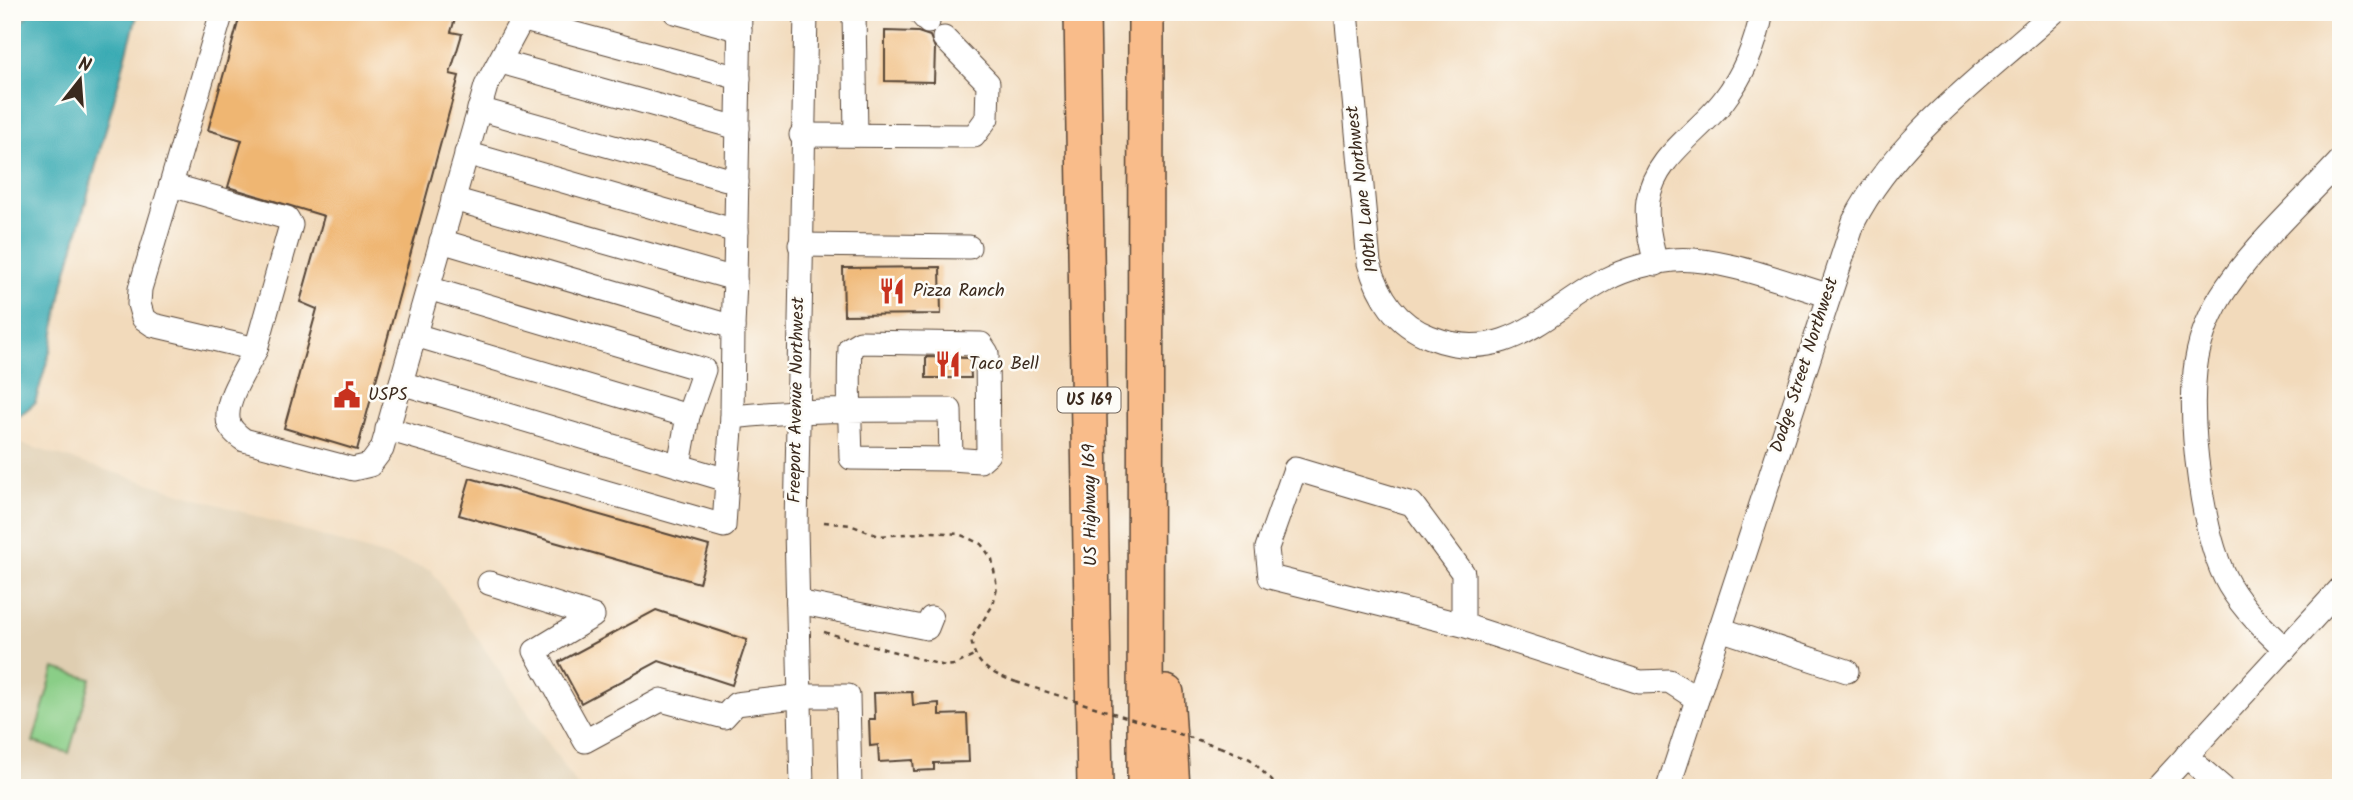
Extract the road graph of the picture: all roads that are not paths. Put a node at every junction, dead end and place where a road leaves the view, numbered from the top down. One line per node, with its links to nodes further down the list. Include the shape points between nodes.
1 (222, 12): 22 (street)
2 (675, 12): 11 (street)
3 (806, 12): 17 (street, Freeport Avenue Northwest)
4 (854, 12): 18 (street)
5 (1082, 12): 48 (highway, US Highway 169 / US 169)
6 (1146, 12): 46 (highway, US 169)
7 (1346, 12): 28 (street, 190th Lane Northwest, via 1369,263 1383,299 1404,322 1419,333 1461,345 1510,340 1609,278)
8 (1762, 12): 28 (street, via 1738,80 1709,118 1661,166 1652,184 1648,217)
9 (2054, 12): 31 (street, Dodge Street Northwest, via 1918,135 1879,177 1854,221)
10 (525, 16): 13 (street); 14 (street)
11 (740, 21): 14 (street)
12 (930, 24): 18 (street, via 988,83 987,118 974,135)
13 (501, 62): 15 (street); 16 (street)
14 (738, 78): 16 (street)
15 (479, 109): 19 (street); 21 (street)
16 (738, 128): 21 (street)
17 (802, 135): 18 (street); 26 (street, Freeport Avenue Northwest)
18 (856, 135)
19 (466, 153): 23 (street); 24 (street)
20 (2341, 160): 54 (street, via 2236,275 2208,321 2195,372 2196,423 2210,539 2242,605)
21 (737, 183): 24 (street)
22 (171, 185): 34 (street, via 140,289 143,318 153,325); 34 (street, via 287,218 291,225)
23 (453, 199): 25 (street); 29 (street)
24 (736, 231): 29 (street)
25 (441, 241): 30 (street); 32 (street)
26 (800, 245): 27 (street); 38 (street, Freeport Avenue Northwest)
27 (969, 247)
28 (1656, 264): 31 (street, 190th Lane Northwest, via 1675,259 1728,267)
29 (735, 279): 32 (street)
30 (428, 288): 33 (street); 35 (street)
31 (1828, 295): 53 (street, Dodge Street Northwest)
32 (733, 327): 36 (street)
33 (415, 335): 37 (street); 40 (street)
34 (256, 349): 42 (street, via 228,418 233,432 244,440 353,469 370,465 382,449)
35 (704, 370): 36 (street); 40 (street)
36 (733, 371): 41 (street)
37 (401, 383): 42 (street); 44 (street)
38 (797, 410): 39 (street); 41 (street); 50 (street, Freeport Avenue Northwest)
39 (850, 410): 43 (street, via 851,458); 43 (street, via 950,410); 43 (street, via 850,348 860,342 981,344 987,353 988,454 980,461)
40 (688, 416): 44 (street)
41 (732, 416): 45 (street)
42 (387, 429): 45 (street, via 724,526)
43 (950, 459)
44 (679, 465): 45 (street)
45 (727, 480)
46 (1145, 517): 63 (highway, US 169); 64 (highway, via 1168,710)
47 (489, 583): 56 (street, via 593,616 535,650 585,741 661,699 724,718 736,704)
48 (1092, 584): 61 (highway); 62 (highway, US Highway 169 / US 169)
49 (2341, 588): 54 (street)
50 (799, 602): 51 (street, via 928,628); 56 (street, Freeport Avenue Northwest)
51 (932, 618)
52 (1463, 625): 52 (street, via 1270,577 1267,548 1295,469 1412,504 1463,573); 57 (street, via 1640,682 1669,681)
53 (1720, 629): 55 (street); 57 (street, Dodge Street Northwest)
54 (2285, 649): 58 (street)
55 (1847, 671)
56 (802, 696): 59 (street, Freeport Avenue Northwest); 60 (street, via 849,696)
57 (1697, 699): 65 (street, Dodge Street Northwest)
58 (2186, 756): 66 (street); 67 (street)
59 (802, 788)
60 (850, 788)
61 (1074, 788)
62 (1095, 788)
63 (1145, 788)
64 (1172, 788)
65 (1668, 788)
66 (2157, 788)
67 (2224, 788)

